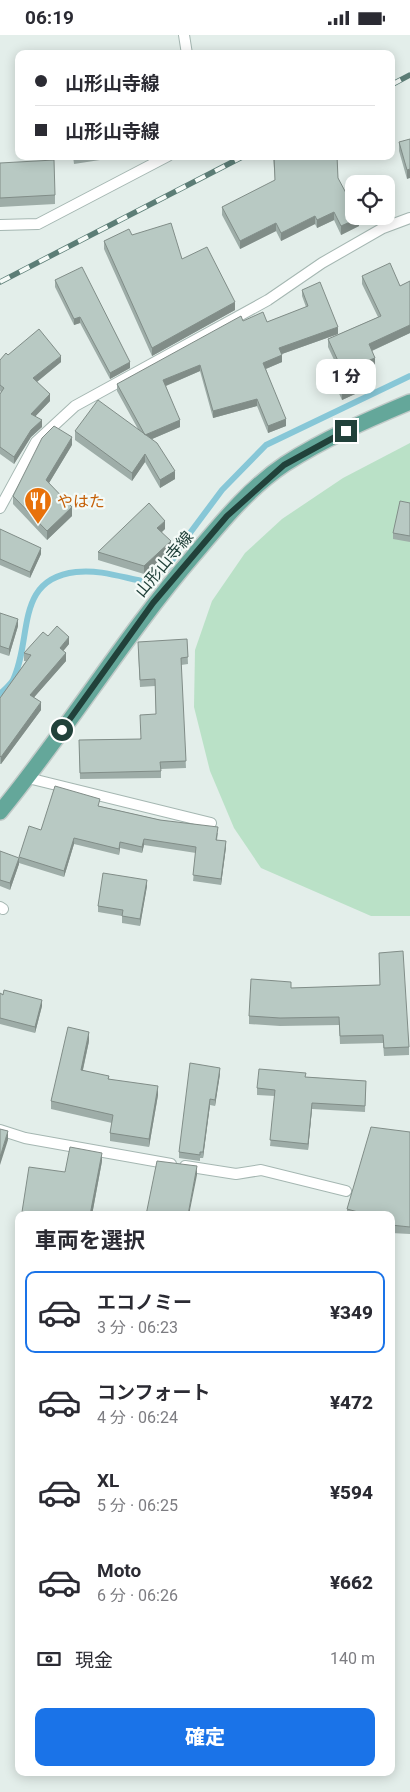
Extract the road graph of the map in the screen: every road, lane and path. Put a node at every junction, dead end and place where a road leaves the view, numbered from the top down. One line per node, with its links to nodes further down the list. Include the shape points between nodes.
1 (184, 35): 2 (lane)
2 (186, 50)
3 (160, 160): 5 (lane, via 38,224)
4 (410, 218): 7 (lane, via 375,233 322,263 260,305 75,406 36,442)
5 (0, 225)
6 (410, 402): 8 (main road, 山形山寺線, via 359,424 284,465 227,516 153,603)
7 (0, 508)
8 (28, 778): 9 (main road, 山形山寺線); 10 (lane)
9 (0, 812)
10 (211, 823)
11 (0, 1130): 12 (lane, via 34,1139 227,1173 261,1170)
12 (346, 1191)

